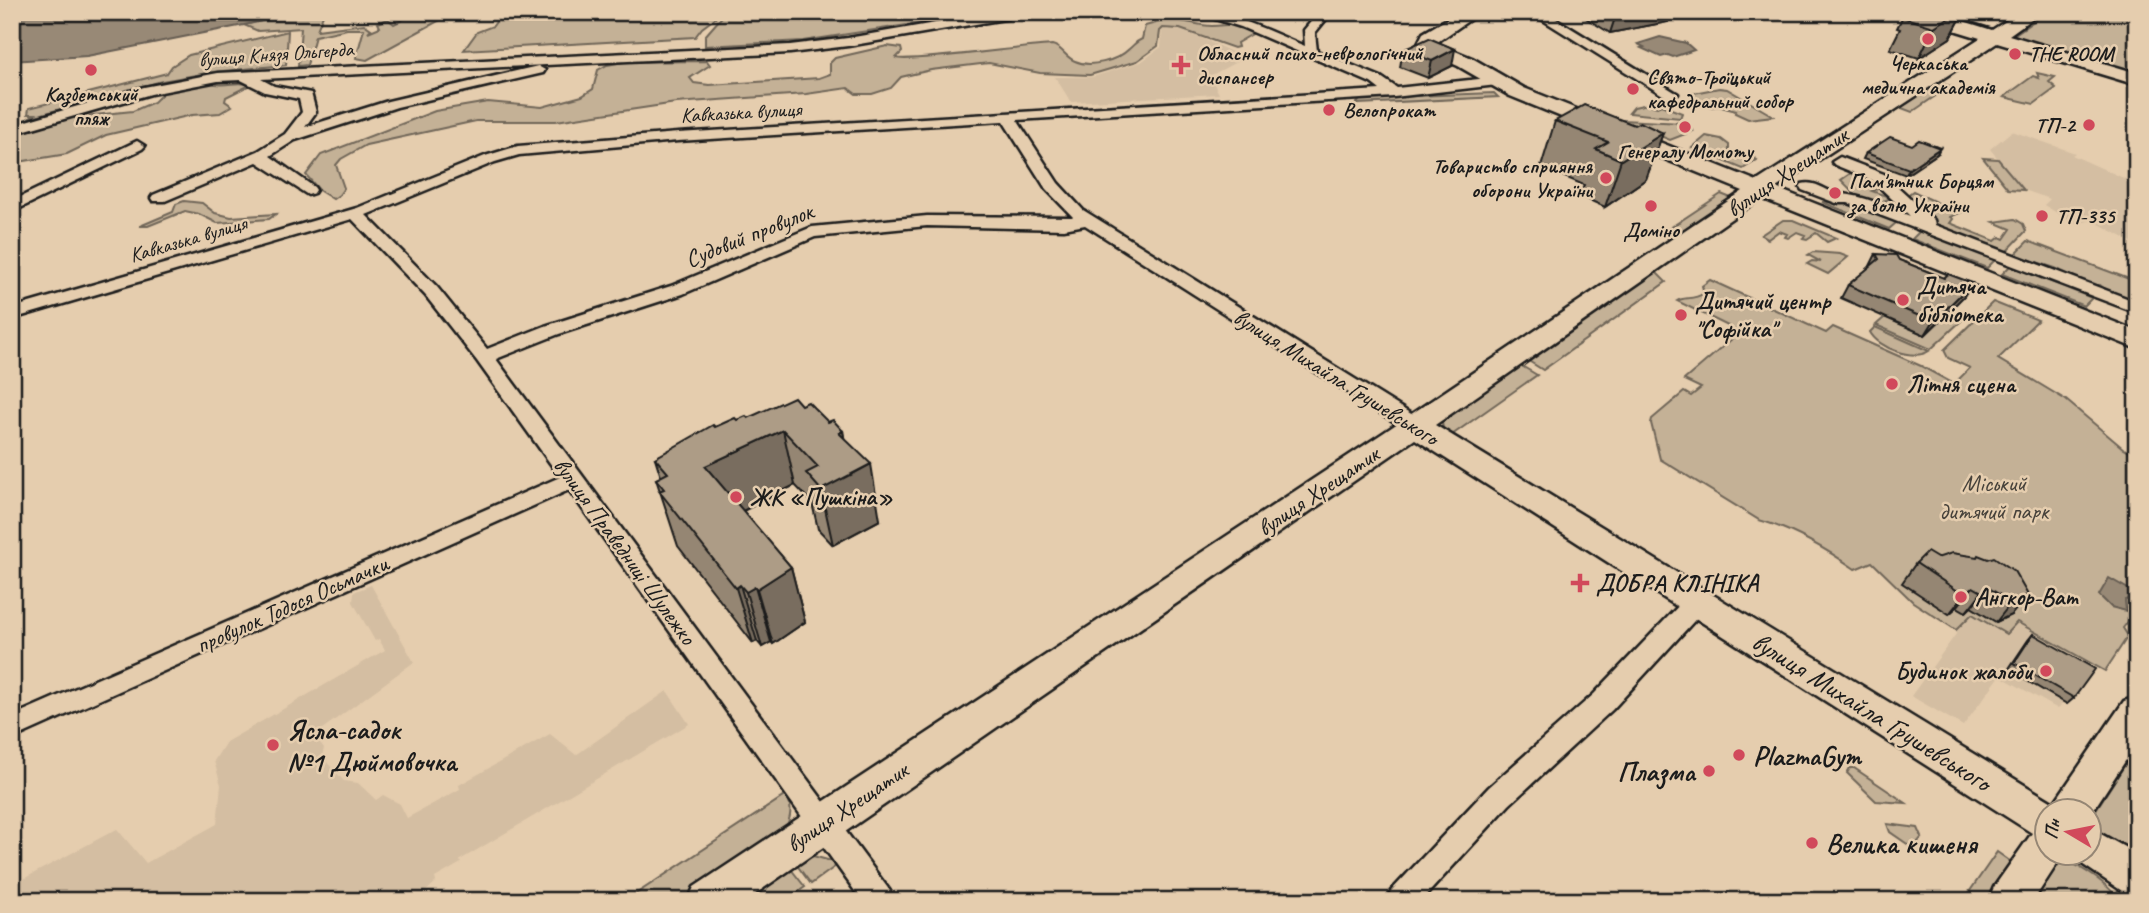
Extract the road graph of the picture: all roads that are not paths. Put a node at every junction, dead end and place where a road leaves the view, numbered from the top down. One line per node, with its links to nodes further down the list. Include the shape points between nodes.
1 (1022, 12): 10 (street, вулиця Князя Ольгерда, via 798,48)
2 (1199, 12): 9 (street, via 1240,22)
3 (1326, 12): 9 (street, via 1308,34)
4 (1472, 12): 13 (main road, via 1429,37 1426,44)
5 (1536, 12): 15 (street)
6 (1914, 12): 8 (main road)
7 (2032, 12): 8 (main road, вулиця Хрещатик)
8 (1995, 37): 12 (main road); 24 (main road, вулиця Хрещатик)
9 (1309, 53): 14 (street)
10 (550, 60): 11 (street, вулиця Князя Ольгерда); 18 (street, вулиця Князя Ольгерда, via 533,72 393,104)
11 (245, 74): 17 (street, вулиця Князя Ольгерда, via 149,90); 18 (street, via 245,79 267,88 306,96 310,111)
12 (2137, 79)
13 (1497, 81): 14 (street, Кавказька вулиця); 24 (main road)
14 (1390, 89): 16 (street, Кавказька вулиця)
15 (1671, 94)
16 (1008, 117): 27 (street, Кавказька вулиця, via 669,137 518,151); 28 (street, вулиця Михайла Грушевського, via 1056,192)
17 (12, 130)
18 (290, 136): 20 (street)
19 (137, 146): 26 (street)
20 (259, 156): 23 (street); 25 (street)
21 (1840, 162): 29 (street, via 1878,177)
22 (1812, 183): 29 (street, via 1842,200 1846,197)
23 (308, 190)
24 (1759, 190): 32 (main road); 34 (main road, вулиця Хрещатик)
25 (159, 198)
26 (12, 207)
27 (355, 213): 31 (street, Кавказька вулиця); 33 (street, вулиця Праведниці Шулежко, via 430,291)
28 (1086, 220): 33 (street, Судовий провулок, via 1064,224 900,222 812,232 677,290); 34 (street, вулиця Михайла Грушевського)
29 (1935, 231): 30 (street)
30 (2137, 308)
31 (12, 314)
32 (2137, 341)
33 (484, 357): 35 (street, вулиця Праведниці Шулежко)
34 (1414, 425): 36 (main road, вулиця Михайла Грушевського); 41 (main road, вулиця Хрещатик)
35 (572, 480): 38 (street, провулок Тодося Осьмачки); 41 (street, вулиця Праведниці Шулежко)
36 (1698, 602): 40 (main road, вулиця Михайла Грушевського); 47 (street, via 1603,702 1499,796)
37 (2137, 712): 39 (main road)
38 (12, 728)
39 (2079, 797)
40 (2034, 812)
41 (822, 823): 45 (main road, вулиця Хрещатик); 46 (street, вулиця Праведниці Шулежко)
42 (2104, 856): 44 (main road)
43 (2034, 864): 48 (main road)
44 (2137, 877)
45 (709, 901)
46 (880, 901)
47 (1401, 901)
48 (2009, 901)

